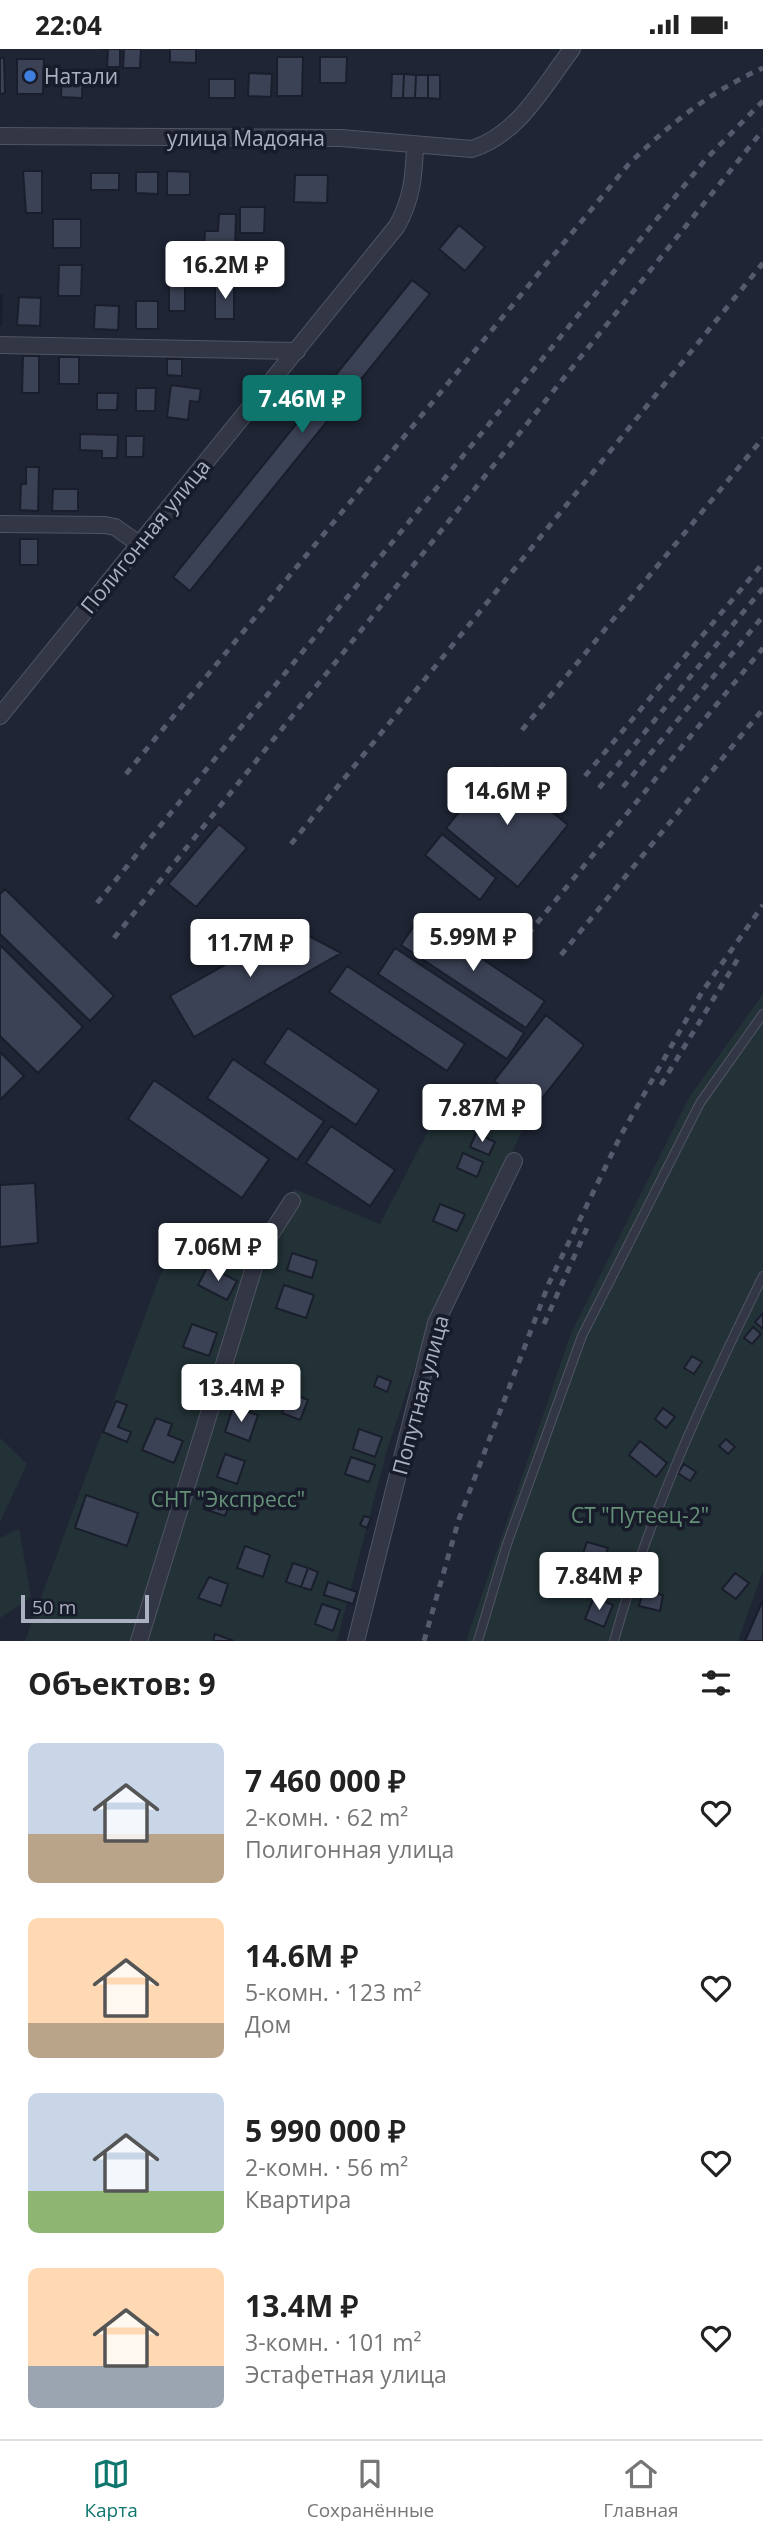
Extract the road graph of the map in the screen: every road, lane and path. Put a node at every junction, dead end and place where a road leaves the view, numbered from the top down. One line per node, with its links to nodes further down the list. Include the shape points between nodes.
1 (572, 49): 3 (street, улица Мадояна, via 513,126 491,143 472,149)
2 (0, 136): 3 (street, улица Мадояна, via 341,138)
3 (415, 146): 5 (street, Полигонная улица, via 412,190 397,226)
4 (0, 345): 5 (street)
5 (297, 351): 7 (street, Полигонная улица)
6 (0, 524): 7 (street, via 106,525)
7 (139, 544): 8 (street, Полигонная улица)
8 (0, 716)
9 (763, 1014): 15 (lane, via 700,1103 582,1336 507,1544)
10 (514, 1161): 14 (street, Попутная улица, via 436,1323)
11 (292, 1201): 13 (street, via 258,1254)
12 (763, 1276): 16 (lane, via 693,1420)
13 (139, 1641)
14 (356, 1641)
15 (478, 1641)
16 (614, 1641)

